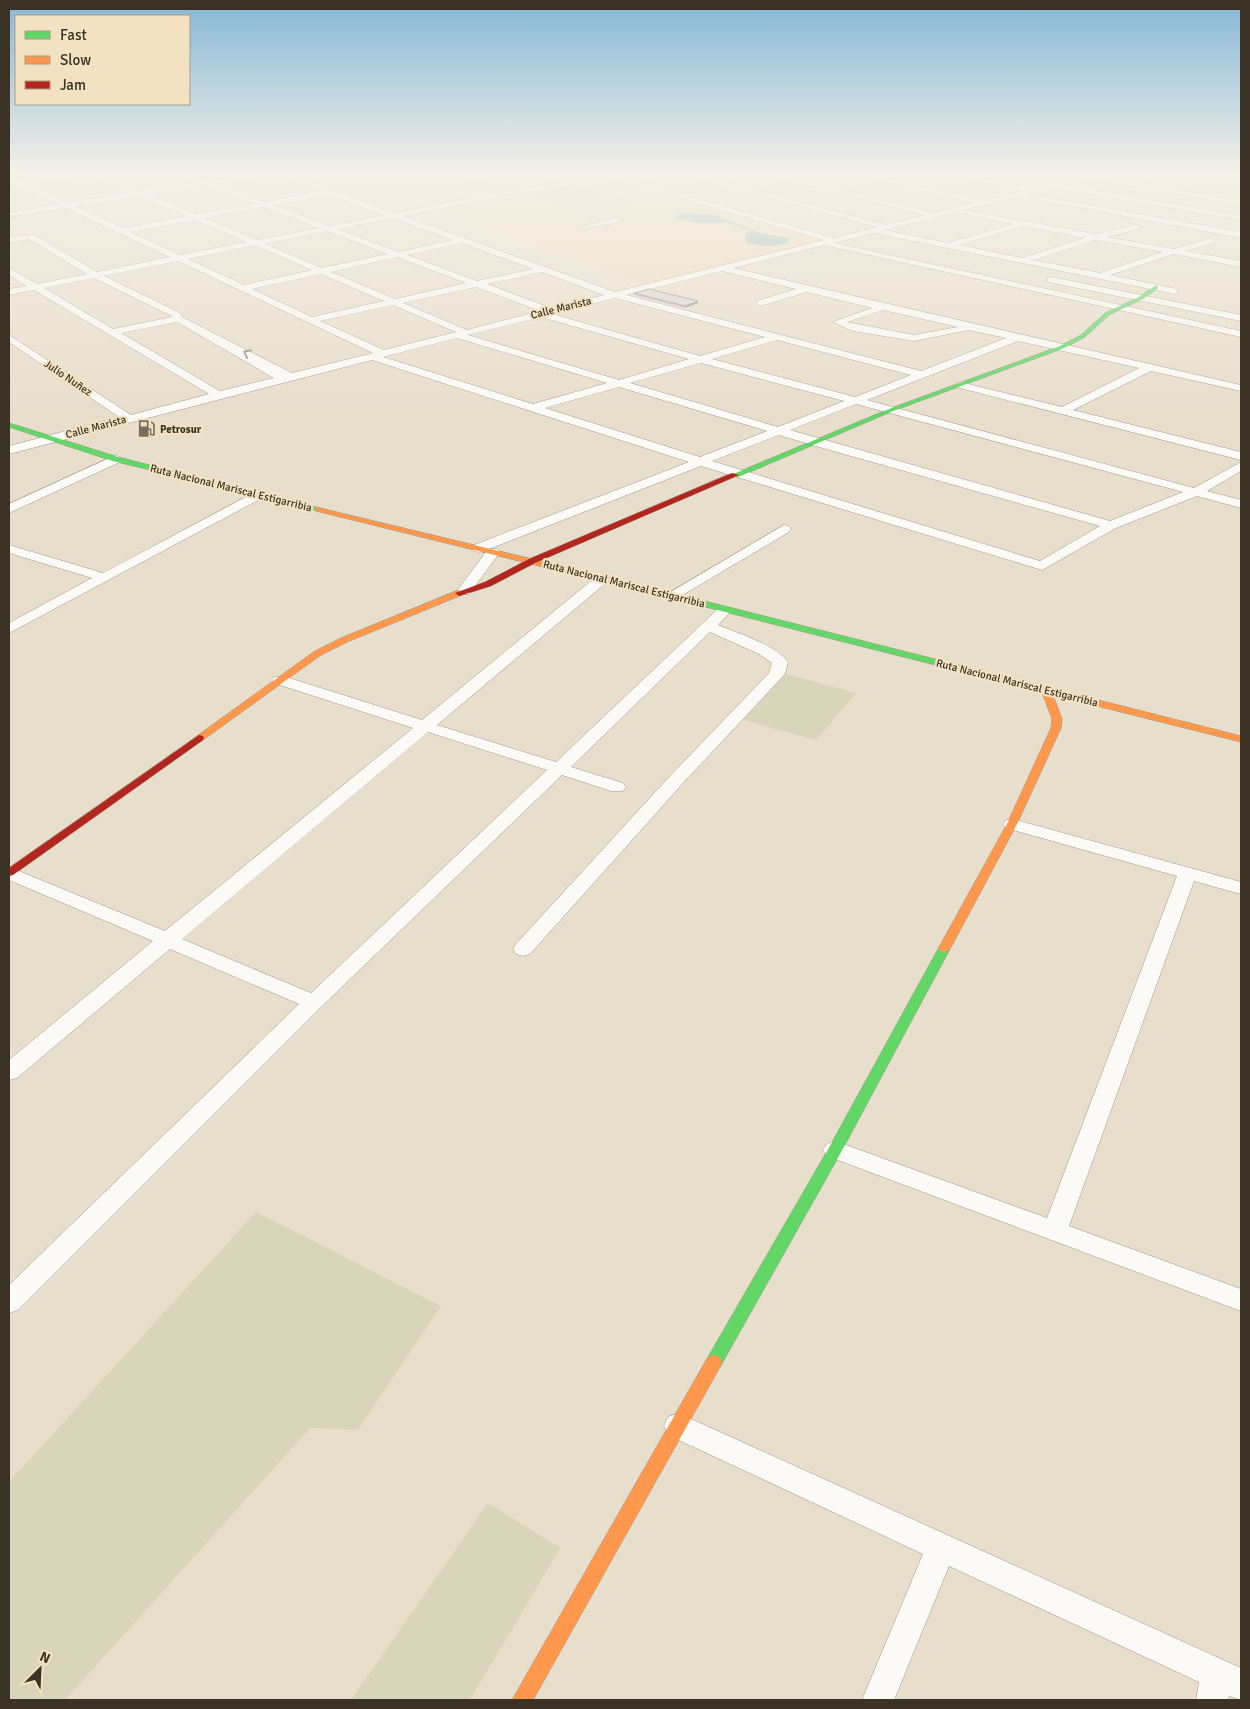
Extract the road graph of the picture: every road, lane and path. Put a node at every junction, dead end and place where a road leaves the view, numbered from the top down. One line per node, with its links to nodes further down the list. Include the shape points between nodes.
1 (57, 253): 22 (street)
2 (167, 253): 15 (street)
3 (205, 253): 15 (street)
4 (278, 253): 21 (street)
5 (395, 253): 14 (street)
6 (404, 253): 14 (street)
7 (500, 253): 18 (street)
8 (785, 253): 19 (street, Calle Marista)
9 (867, 253): 37 (street)
10 (984, 253): 16 (street)
11 (1045, 253): 16 (street)
12 (1168, 253): 23 (street)
13 (1183, 253): 17 (street)
14 (398, 254): 21 (street); 25 (street)
15 (178, 258): 22 (street); 28 (street)
16 (1022, 260): 23 (street)
17 (1241, 264)
18 (545, 269): 25 (street); 32 (street)
19 (723, 269): 29 (street); 32 (street, Calle Marista)
20 (9, 271): 26 (street)
21 (320, 271): 28 (street); 34 (street)
22 (96, 275): 26 (street); 40 (street, via 177,315)
23 (1101, 276): 27 (street)
24 (1045, 278): 33 (street)
25 (476, 284): 34 (street); 38 (street)
26 (35, 287): 30 (street); 43 (street)
27 (1156, 287): 31 (street); 33 (street)
28 (242, 288): 41 (street)
29 (806, 289): 35 (street); 36 (street)
30 (9, 292)
31 (1185, 293)
32 (613, 295): 38 (street, Calle Marista); 47 (street)
33 (1141, 298): 37 (street); 39 (street)
34 (391, 302): 41 (street); 44 (street)
35 (760, 303)
36 (882, 307): 42 (street); 42 (street, via 838,322 853,328 914,338)
37 (1120, 308): 45 (street); 49 (street, via 1107,314 1083,336)
38 (544, 312): 44 (street, Calle Marista); 51 (street)
39 (1241, 318)
40 (177, 320): 43 (street); 54 (street, via 183,320)
41 (310, 320): 50 (street)
42 (971, 328): 48 (street)
43 (111, 332): 58 (street)
44 (460, 333): 50 (street, Calle Marista); 55 (street)
45 (1241, 334)
46 (9, 338): 63 (street, Julio Nuñez)
47 (776, 338): 51 (street); 53 (street)
48 (1016, 338): 49 (street); 53 (street)
49 (1062, 347): 52 (street); 56 (street)
50 (376, 355): 54 (street, Calle Marista); 60 (street)
51 (699, 359): 55 (street); 59 (street)
52 (1150, 367): 57 (street); 62 (street)
53 (922, 375): 59 (street)
54 (286, 377): 58 (street, Calle Marista)
55 (616, 383): 60 (street); 65 (street)
56 (960, 385): 61 (street); 62 (street)
57 (1241, 388)
58 (218, 395): 63 (street, Calle Marista)
59 (857, 400): 61 (street); 65 (street)
60 (533, 408): 71 (street)
61 (891, 410): 67 (street); 74 (street)
62 (1063, 411): 69 (street)
63 (128, 418): 66 (street, Calle Marista)
64 (9, 425): 66 (street, Ruta Nacional Mariscal Estigarribia)
65 (779, 431): 67 (street); 71 (street)
66 (50, 440): 68 (street, Calle Marista); 70 (street, Ruta Nacional Mariscal Estigarribia)
67 (816, 442): 73 (street); 78 (street)
68 (9, 450)
69 (1241, 456)
70 (116, 459): 75 (street, Ruta Nacional Mariscal Estigarribia); 77 (street)
71 (702, 462): 73 (street); 81 (street)
72 (1241, 466): 74 (street)
73 (742, 473): 78 (street, via 1042,566); 82 (street)
74 (1196, 492): 76 (street); 78 (street)
75 (259, 494): 81 (street, Ruta Nacional Mariscal Estigarribia); 83 (street)
76 (1241, 504)
77 (9, 509)
78 (1111, 525)
79 (784, 529): 86 (street)
80 (9, 549): 83 (street)
81 (486, 550): 82 (street, Ruta Nacional Mariscal Estigarribia); 85 (street)
82 (532, 561): 84 (street, Ruta Nacional Mariscal Estigarribia); 85 (street, via 488,584)
83 (102, 577): 89 (street)
84 (602, 579): 86 (street, Ruta Nacional Mariscal Estigarribia); 92 (street)
85 (464, 591): 90 (street, via 344,640 318,653)
86 (671, 596): 87 (street, Ruta Nacional Mariscal Estigarribia)
87 (726, 610): 88 (street); 91 (street, Ruta Nacional Mariscal Estigarribia)
88 (709, 626): 94 (street); 101 (street, via 764,651 780,662 777,674)
89 (9, 629)
90 (280, 680): 92 (street); 98 (street)
91 (1047, 691): 93 (street, Ruta Nacional Mariscal Estigarribia); 96 (street, via 1058,718 1056,728)
92 (427, 726): 94 (street); 100 (street)
93 (1241, 739)
94 (560, 769): 95 (street); 102 (street)
95 (616, 787)
96 (1012, 824): 97 (street); 104 (street)
97 (1188, 872): 99 (street); 105 (street)
98 (9, 874): 100 (street)
99 (1241, 888)
100 (168, 940): 102 (street); 103 (street)
101 (523, 949)
102 (314, 1002): 107 (street)
103 (9, 1072)
104 (836, 1150): 105 (street); 108 (street)
105 (1055, 1231): 106 (street)
106 (1241, 1300)
107 (9, 1302)
108 (678, 1426): 109 (street); 111 (street)
109 (941, 1547): 110 (street); 112 (street)
110 (1223, 1686)
111 (522, 1700)
112 (878, 1700)

